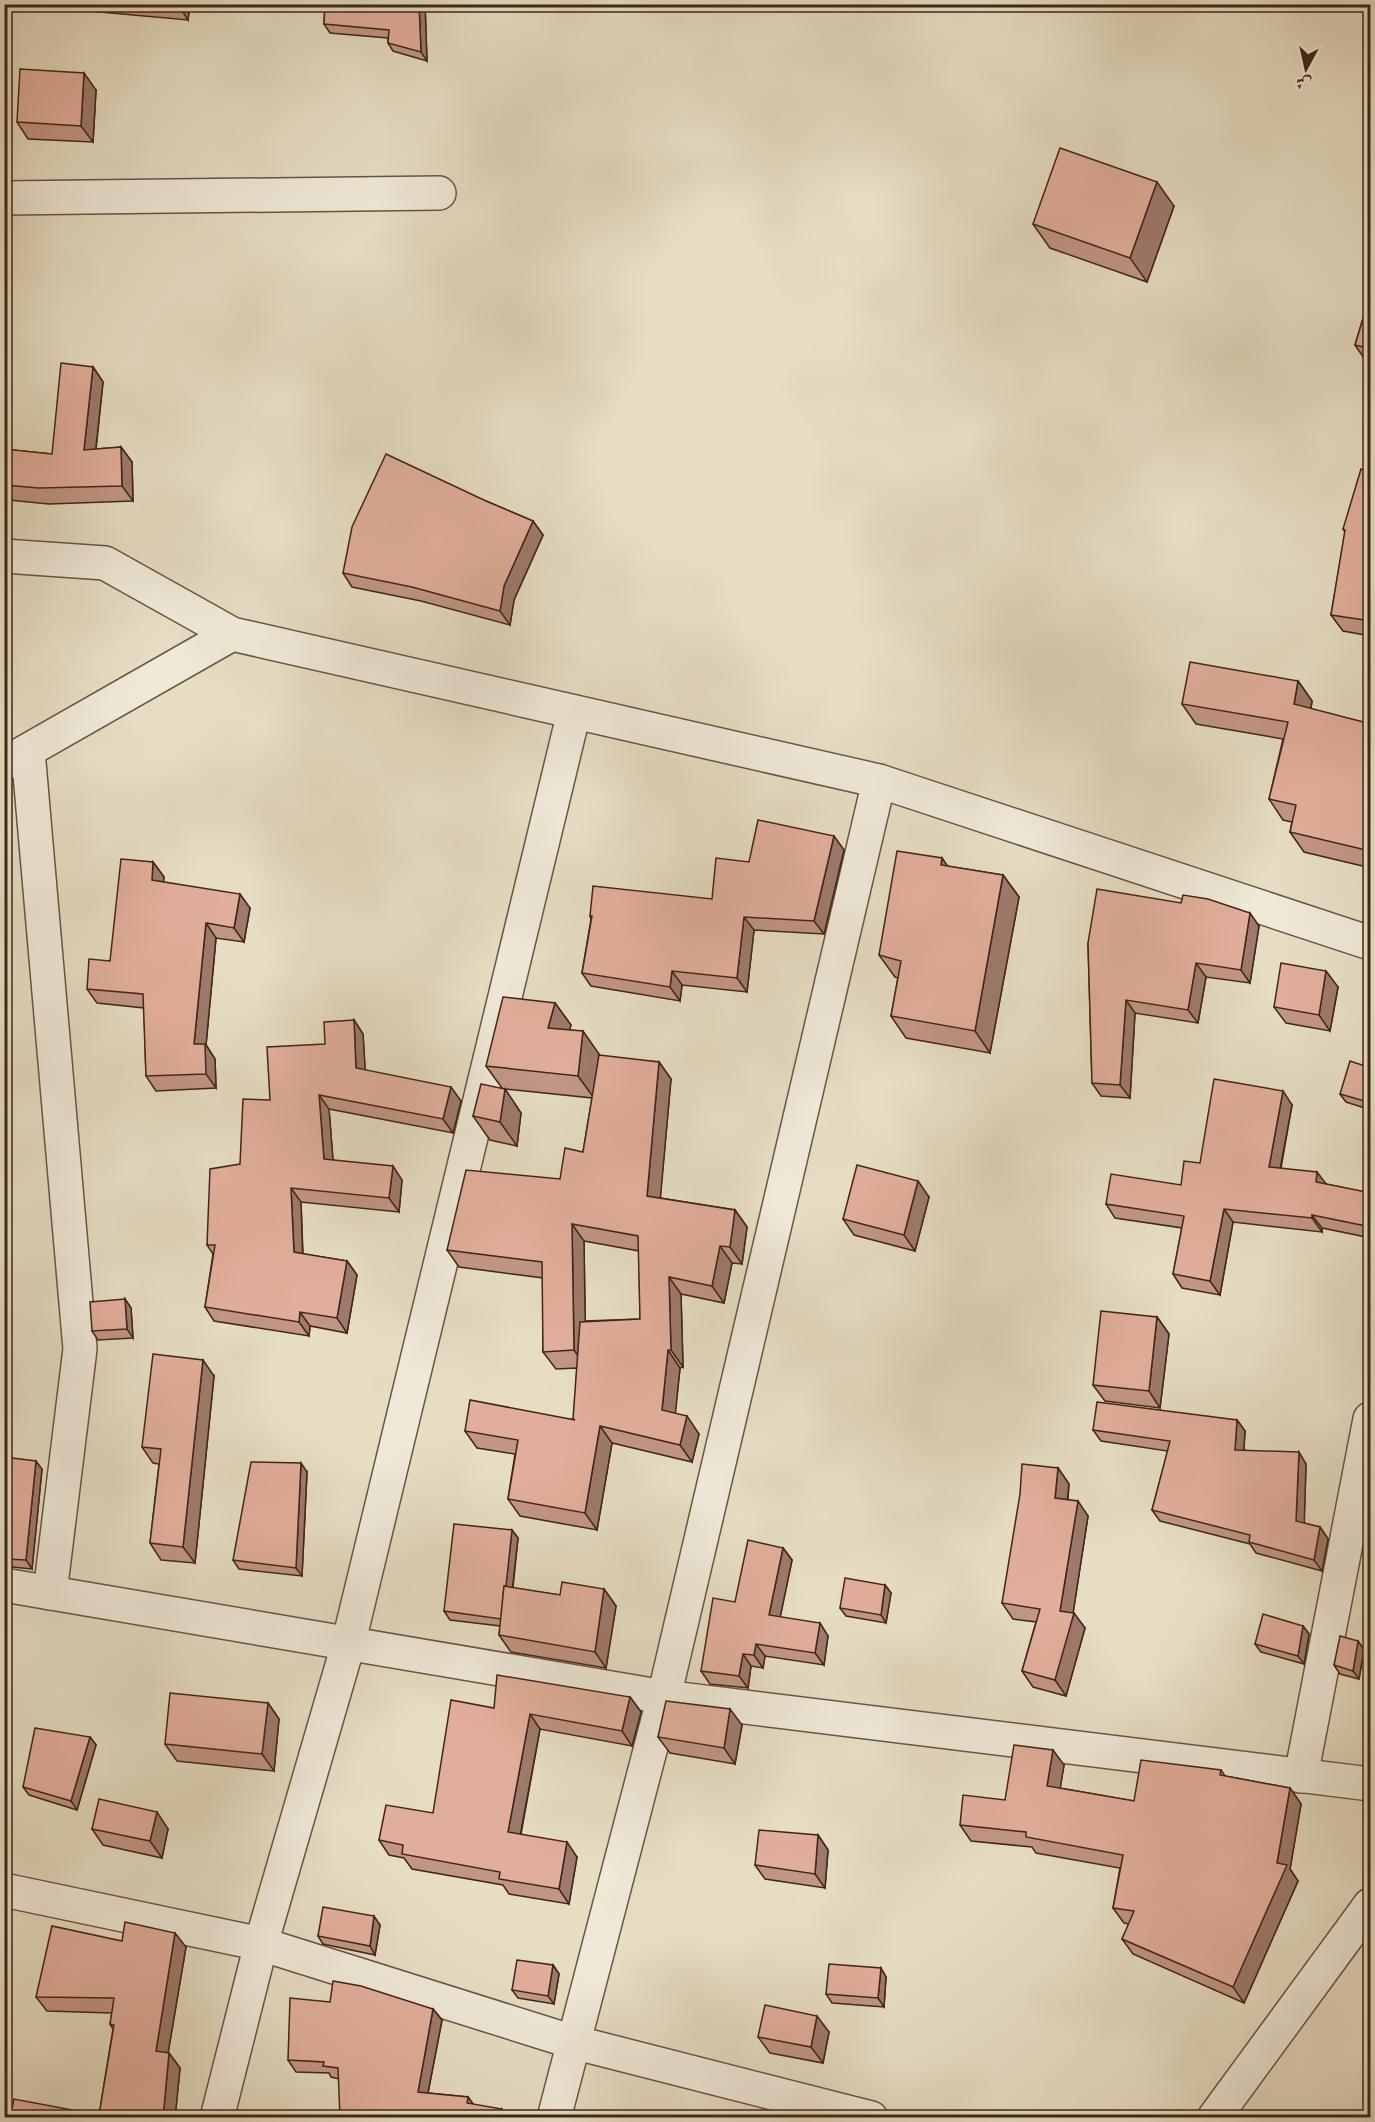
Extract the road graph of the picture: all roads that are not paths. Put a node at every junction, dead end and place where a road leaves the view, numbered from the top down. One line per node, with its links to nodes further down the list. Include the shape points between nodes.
1 (439, 193): 2 (street)
2 (4, 198)
3 (4, 556): 4 (street, via 105,562)
4 (232, 634): 5 (street); 6 (street)
5 (574, 712): 7 (street); 12 (street)
6 (16, 757): 11 (street, via 81,1349)
7 (879, 781): 8 (street); 13 (street)
8 (1371, 943)
9 (1371, 1419): 14 (street)
10 (4, 1585): 11 (street)
11 (50, 1593): 12 (street)
12 (348, 1645): 13 (street); 18 (street)
13 (664, 1697): 14 (street); 19 (street)
14 (1301, 1776): 15 (street)
15 (1371, 1784)
16 (4, 1890): 18 (street)
17 (1371, 1905): 23 (street)
18 (261, 1944): 19 (street); 20 (street)
19 (573, 2042): 21 (street); 22 (street)
20 (217, 2118)
21 (554, 2118)
22 (871, 2118)
23 (1214, 2118)

